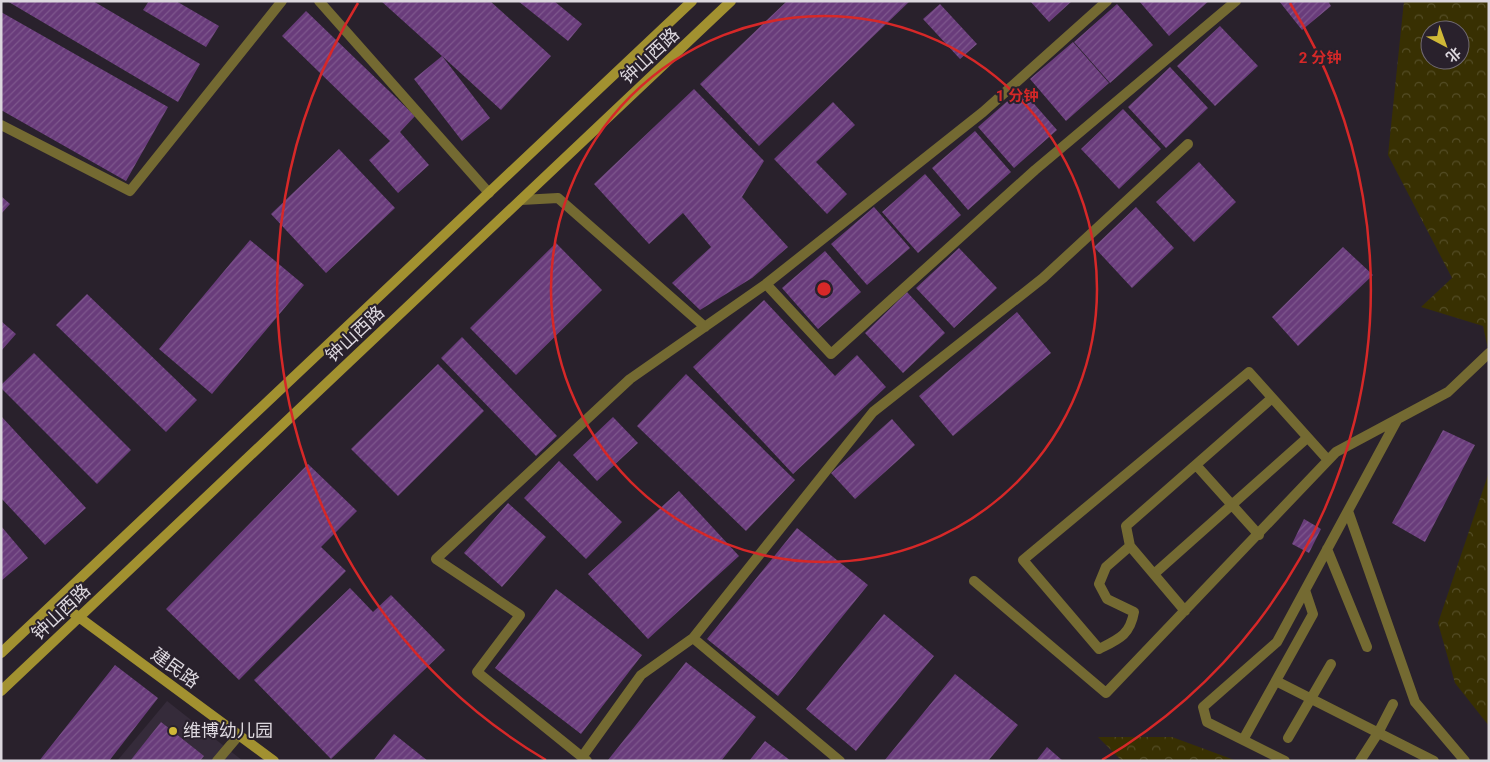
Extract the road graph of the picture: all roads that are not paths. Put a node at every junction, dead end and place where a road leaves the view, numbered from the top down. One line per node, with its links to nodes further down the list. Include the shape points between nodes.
1 (282, 1): 7 (street, via 130,191)
2 (319, 1): 9 (street)
3 (692, 1): 9 (main road, 钟山西路)
4 (732, 1): 10 (main road, 钟山西路)
5 (1107, 1): 11 (street, via 983,112)
6 (1236, 1): 11 (street, via 1035,170 831,354)
7 (1, 125)
8 (1188, 144): 30 (street, via 1043,278 874,412)
9 (489, 193): 27 (main road, 钟山西路)
10 (521, 200): 12 (street, via 558,198); 29 (main road, 钟山西路)
11 (766, 284): 12 (street)
12 (705, 327): 42 (street, via 630,379 436,560 520,615 477,672)
13 (1489, 353): 15 (street, via 1448,392)
14 (1272, 398): 16 (street); 18 (street); 22 (street, via 1249,372 1023,560 1099,649 1122,637 1132,622 1134,612 1107,599 1098,584 1106,567)
15 (1398, 419): 17 (street, via 1336,452); 20 (street)
16 (1307, 438): 17 (street); 19 (street)
17 (1328, 460): 21 (street)
18 (1196, 465): 19 (street); 22 (street, via 1126,526)
19 (1231, 505): 21 (street); 24 (street)
20 (1348, 511): 23 (street); 49 (street, via 1415,702)
21 (1259, 534): 28 (street)
22 (1130, 546): 24 (street)
23 (1327, 549): 26 (street); 31 (street)
24 (1154, 574): 28 (street)
25 (974, 581): 28 (street, via 1106,693)
26 (1305, 590): 34 (street, via 1313,614); 41 (street, via 1277,642 1203,706 1207,722)
27 (57, 601): 29 (main road, 建民路); 32 (main road, 钟山西路)
28 (1185, 611)
29 (79, 617): 35 (main road, 钟山西路); 39 (main road, 建民路)
30 (694, 638): 42 (street, via 641,676); 45 (street)
31 (1367, 647)
32 (1, 653)
33 (1330, 664): 36 (street)
34 (1276, 681): 36 (street); 41 (street)
35 (1, 690)
36 (1312, 699): 38 (street); 40 (street)
37 (1393, 704): 38 (street)
38 (1378, 732): 47 (street); 48 (street)
39 (238, 735): 43 (street); 44 (main road, 建民路)
40 (1288, 738)
41 (1244, 740): 46 (street)
42 (585, 759)
43 (217, 761)
44 (274, 761)
45 (840, 761)
46 (1285, 761)
47 (1360, 761)
48 (1434, 761)
49 (1465, 761)

